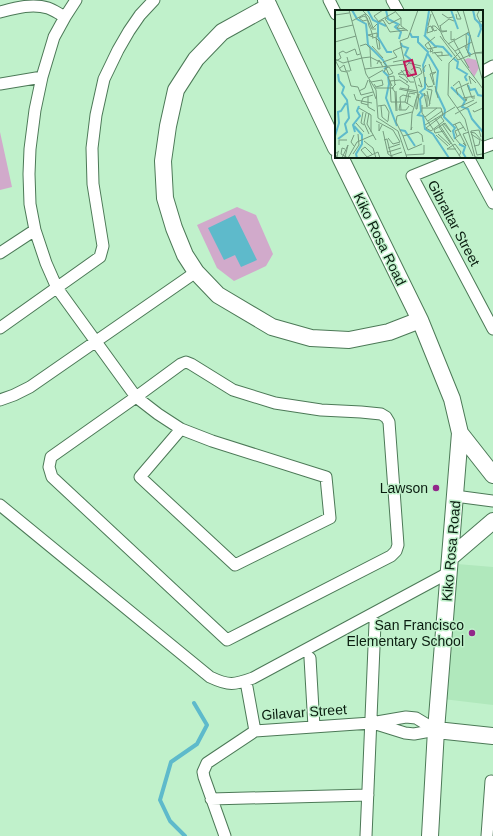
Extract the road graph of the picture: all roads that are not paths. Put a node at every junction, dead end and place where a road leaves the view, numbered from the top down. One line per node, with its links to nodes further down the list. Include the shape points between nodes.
1 (76, 0): 9 (street)
2 (154, 0): 25 (street, via 140,15 118,50 104,79 96,115 92,148 93,184 102,252 94,262)
3 (329, 0): 8 (street)
4 (392, 0): 6 (street)
5 (267, 3): 14 (street, Kiko Rosa Road); 24 (street, Kiko Rosa Road, via 222,32 196,59 176,90 162,161 165,198 185,255)
6 (397, 10)
7 (0, 12): 9 (street, via 25,6 38,6)
8 (335, 12)
9 (65, 17): 12 (street, via 54,37)
10 (493, 66): 11 (street)
11 (483, 71)
12 (42, 77): 13 (street); 22 (street, via 35,110 28,174)
13 (0, 84)
14 (331, 129): 15 (street, Kiko Rosa Road)
15 (335, 142)
16 (493, 144): 17 (street)
17 (483, 148)
18 (341, 158): 26 (street, Kiko Rosa Road)
19 (457, 158): 28 (street, Gibraltar Street, via 412,176)
20 (469, 158): 21 (street)
21 (493, 203)
22 (35, 230): 23 (street); 25 (street)
23 (0, 253)
24 (196, 272): 26 (street, Kiko Rosa Road, via 218,295 248,314 272,327 310,338 349,340 389,332); 29 (street)
25 (57, 288): 27 (street); 29 (street)
26 (420, 320): 33 (street, Kiko Rosa Road, via 452,399)
27 (0, 328)
28 (493, 329)
29 (96, 342): 30 (street); 31 (street, via 30,387)
30 (136, 397): 30 (street, via 51,457 49,467 52,477 226,640 391,556 396,551 398,545 389,422 381,414 321,410 275,403 233,390 186,362); 32 (street)
31 (0, 400)
32 (181, 430): 32 (street, via 140,477 235,565 330,518 326,477)
33 (460, 433): 34 (street); 35 (street, Kiko Rosa Road)
34 (493, 475)
35 (455, 496): 36 (street); 39 (street, Kiko Rosa Road)
36 (493, 500)
37 (0, 506): 40 (street, via 210,677 222,683 237,684 253,678)
38 (493, 521): 39 (street)
39 (450, 557): 40 (street, Kiko Rosa Road)
40 (448, 573): 46 (street, Kiko Rosa Road)
41 (375, 623): 44 (street)
42 (310, 658): 45 (street)
43 (246, 687): 47 (street)
44 (371, 723): 45 (street, Gilavar Street); 46 (street, Gilavar Street, via 404,733); 46 (street, Gilavar Street, via 406,717 416,718); 50 (street)
45 (314, 727): 47 (street, Gilavar Street)
46 (436, 730): 48 (street); 55 (street, Kiko Rosa Road)
47 (255, 731): 51 (street, Gilavar Street, via 204,767 202,772)
48 (493, 736)
49 (491, 781): 52 (street)
50 (368, 795): 51 (street); 54 (street)
51 (212, 799): 53 (street, Gilavar Street)
52 (491, 803): 56 (street)
53 (225, 836)
54 (366, 836)
55 (430, 836)
56 (487, 836)

